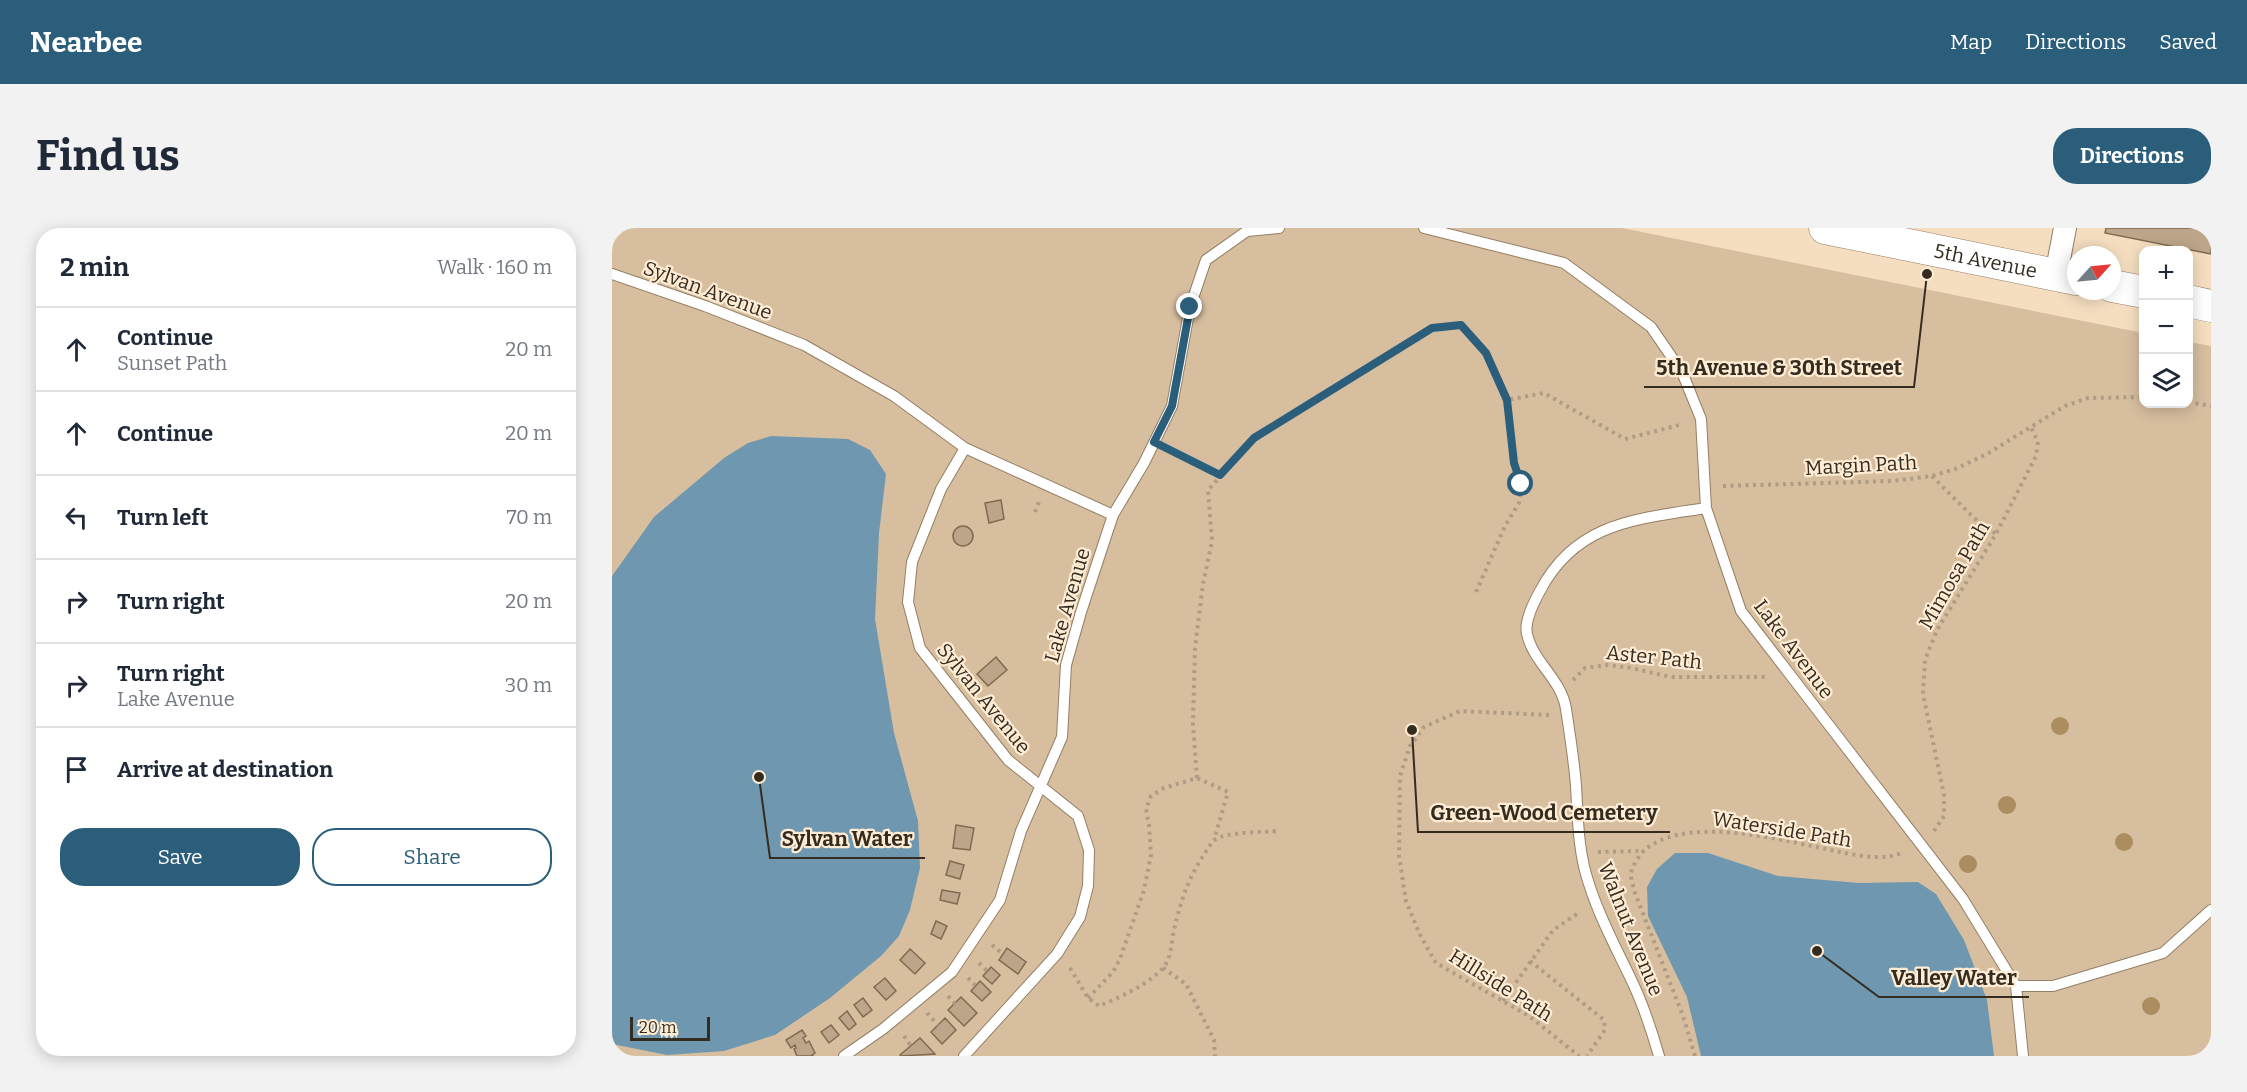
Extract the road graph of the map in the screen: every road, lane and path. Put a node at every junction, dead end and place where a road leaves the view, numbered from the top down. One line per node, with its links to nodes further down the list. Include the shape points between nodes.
1 (1279, 228): 17 (lane, Lake Avenue, via 1247,231 1206,260 1190,307 1172,406)
2 (1424, 228): 15 (lane, Lake Avenue, via 1564,263 1651,327 1682,372)
3 (1825, 228): 6 (street, 5th Avenue)
4 (2065, 228): 6 (street)
5 (612, 274): 18 (lane, Sylvan Avenue, via 804,345 894,396)
6 (2066, 277)
7 (2121, 288): 8 (street)
8 (2139, 291)
9 (2193, 302): 10 (street)
10 (2211, 306)
11 (2139, 397): 16 (path, Margin Path, via 2088,398 2065,406)
12 (1507, 400): 15 (path, via 1544,393 1625,439); 19 (path, via 1486,353 1461,325 1432,328 1254,438); 25 (path, via 1514,463 1521,484 1519,502)
13 (2193, 403): 14 (path)
14 (2211, 406)
15 (1701, 419): 21 (lane, Lake Avenue)
16 (2031, 427): 20 (path, Margin Path, via 1987,454); 24 (path, Mimosa Path, via 2038,442 2036,456)
17 (1154, 442): 19 (path); 23 (lane, Lake Avenue)
18 (965, 448): 23 (lane); 30 (lane, Sylvan Avenue, via 940,489 912,562 908,602 920,648 1008,760)
19 (1220, 475): 29 (path, via 1208,490 1212,541 1195,648 1193,724)
20 (1932, 476): 21 (path, Margin Path, via 1893,481); 24 (path)
21 (1704, 486): 22 (lane, Lake Avenue)
22 (1706, 508): 26 (lane, Lake Avenue, via 1741,611); 27 (lane, Walnut Avenue, via 1608,528 1563,557 1533,604 1526,632 1535,656)
23 (1113, 515): 30 (lane, Lake Avenue, via 1066,665 1062,737)
24 (1996, 534): 33 (path, Mimosa Path, via 1937,630 1925,660 1923,694 1944,795 1944,816)
25 (1476, 592)
26 (1791, 677): 27 (path, Aster Path, via 1671,677 1608,665 1585,668); 33 (lane, Lake Avenue)
27 (1560, 693): 28 (lane, Walnut Avenue)
28 (1567, 716): 34 (lane, Walnut Avenue); 43 (path, Hillside Path, via 1460,711 1424,727 1410,746 1400,776 1399,856 1406,902 1420,935 1436,963)
29 (1197, 778): 32 (path, via 1228,792); 42 (path, via 1151,796 1146,809 1151,855 1144,890 1120,959)
30 (1041, 786): 38 (lane, Sylvan Avenue, via 1078,816 1089,850 1088,886 1080,917); 44 (lane, Lake Avenue, via 1021,831 1000,900 952,972 884,1029)
31 (1279, 831): 32 (path)
32 (1214, 840): 40 (path, via 1188,881)
33 (1921, 844): 35 (path, Waterside Path, via 1898,855 1866,857 1762,838 1691,831 1659,839); 41 (lane, Lake Avenue, via 1964,899)
34 (1581, 852): 35 (path); 36 (lane, Walnut Avenue)
35 (1642, 852): 50 (path, via 1631,874 1635,893)
36 (1596, 903): 39 (path, via 1553,930); 49 (lane, Walnut Avenue, via 1648,1018)
37 (2211, 910): 41 (lane, via 2163,953 2053,986)
38 (1060, 949): 42 (path); 45 (lane, Sylvan Avenue)
39 (1530, 961): 43 (path); 48 (path, via 1604,1020 1605,1030)
40 (1163, 968): 42 (path, via 1099,1006); 46 (path, via 1186,984 1214,1040)
41 (2016, 986): 51 (lane, Lake Avenue)
42 (1088, 998)
43 (1503, 1000): 47 (path, Hillside Path)
44 (844, 1056)
45 (964, 1056)
46 (1215, 1056)
47 (1579, 1056)
48 (1587, 1056)
49 (1659, 1056)
50 (1695, 1056)
51 (2023, 1056)

